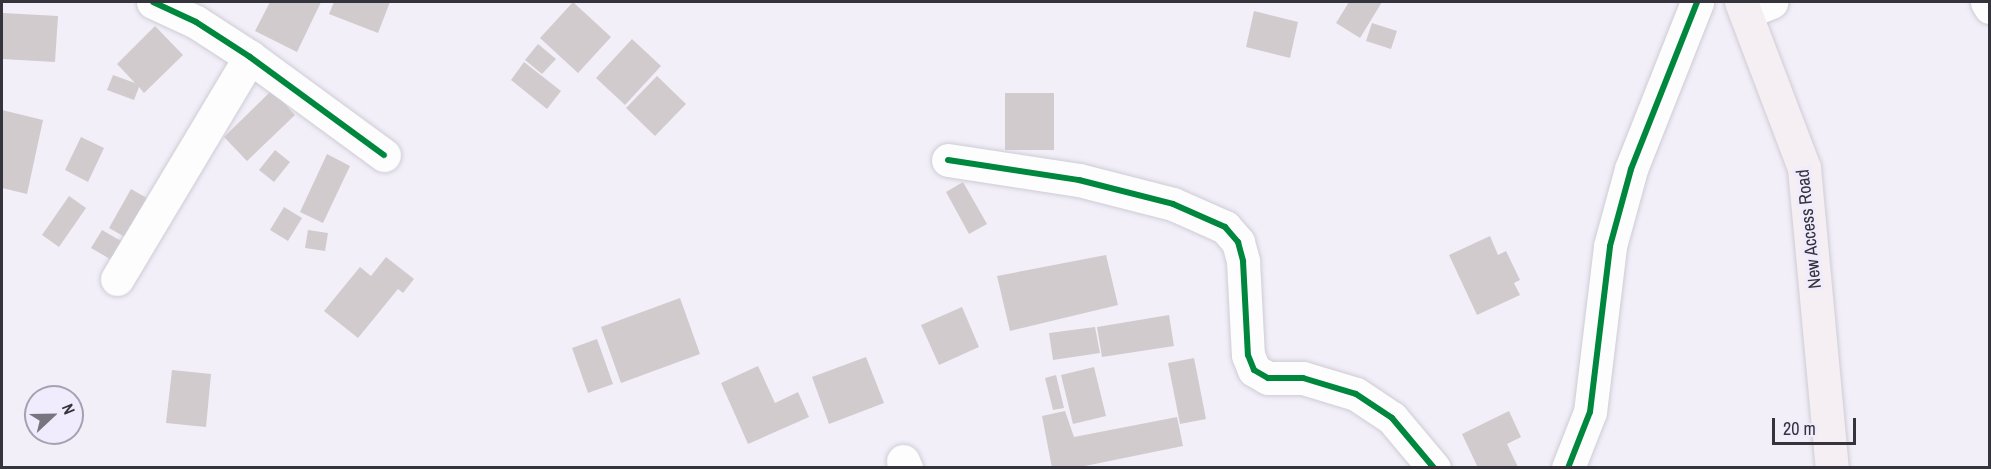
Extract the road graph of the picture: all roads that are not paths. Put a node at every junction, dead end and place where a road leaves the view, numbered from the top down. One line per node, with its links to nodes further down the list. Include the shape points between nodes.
1 (153, 2): 6 (street, via 196,22)
2 (1697, 2): 11 (street, via 1631,169 1610,246 1590,412)
3 (1987, 2): 5 (street)
4 (1753, 5): 12 (main road, New Access Road, via 1804,168)
5 (1989, 7)
6 (250, 57): 7 (street); 9 (street)
7 (384, 155)
8 (948, 160): 10 (street, via 1079,180 1173,204 1225,227 1238,242 1243,261 1248,355 1254,370 1268,378 1303,378 1356,394 1392,418)
9 (117, 279)
10 (1434, 468)
11 (1568, 468)
12 (1833, 468)

